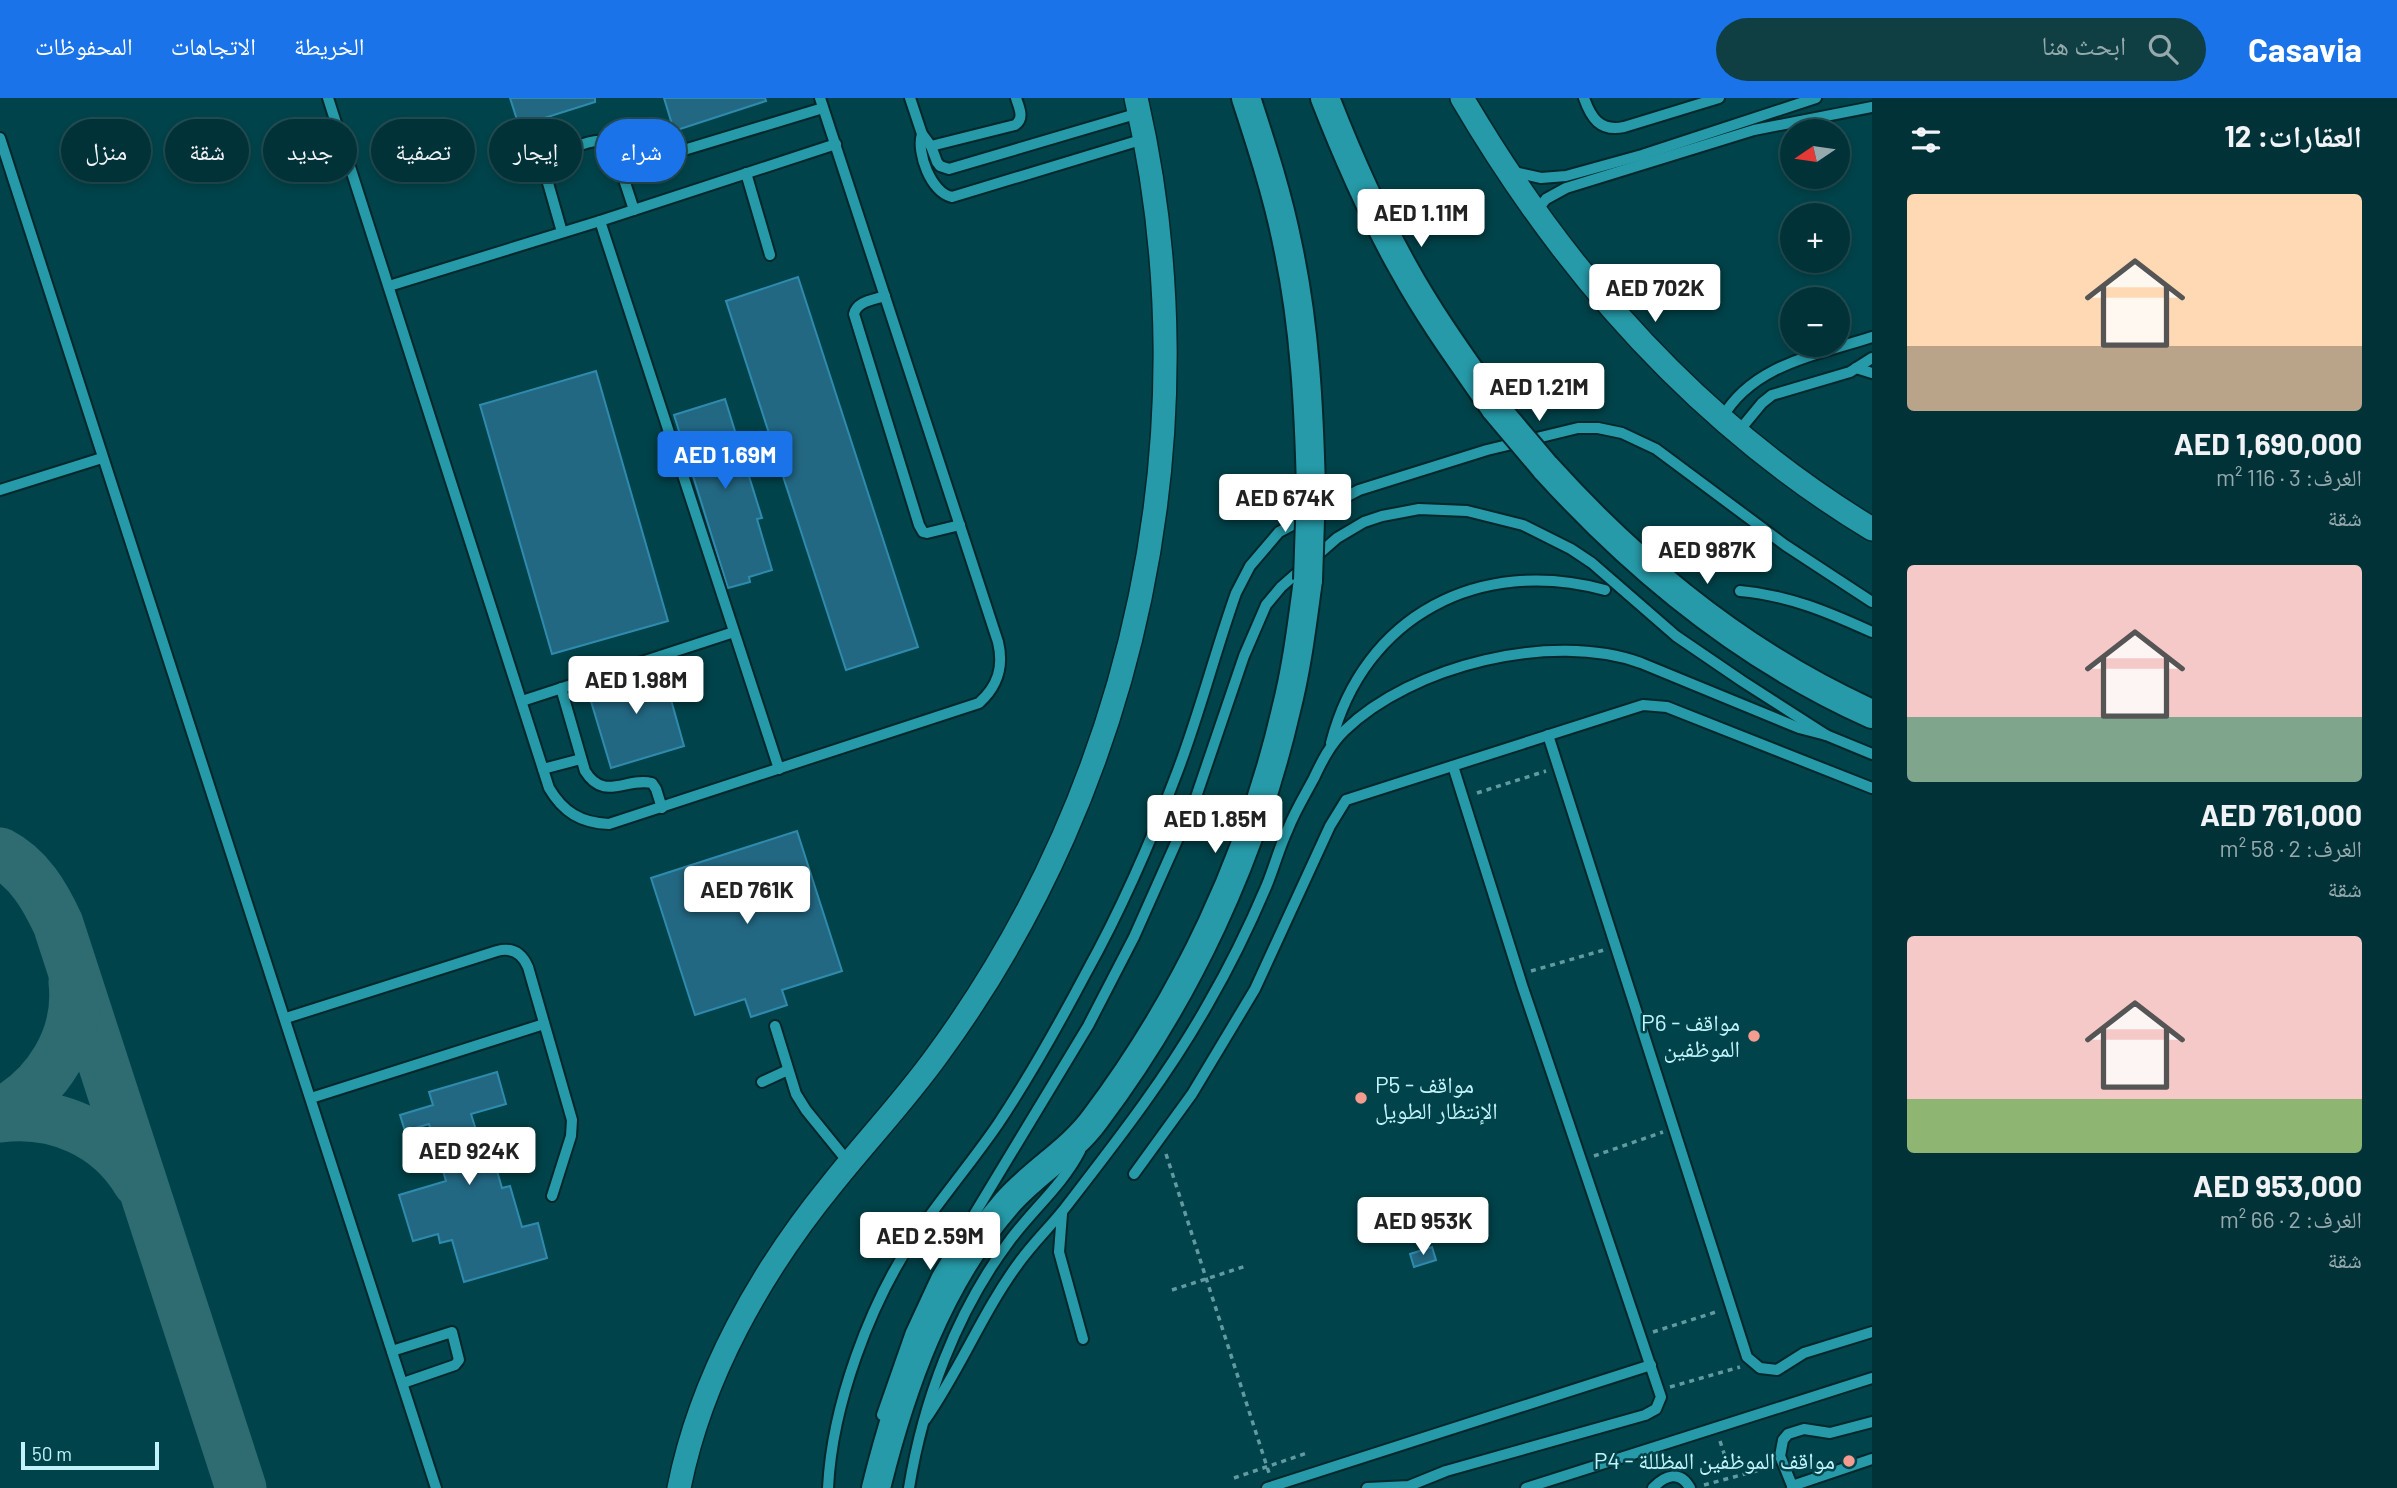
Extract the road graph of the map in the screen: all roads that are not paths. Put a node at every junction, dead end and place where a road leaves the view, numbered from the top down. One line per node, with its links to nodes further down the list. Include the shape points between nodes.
1 (328, 98): 28 (lane)
2 (910, 98): 13 (lane)
3 (1016, 98): 18 (lane, via 1021,115 1015,125)
4 (1246, 98): 63 (street, bridge, via 1289,249 1304,356 1311,490 1308,580 1299,645 1270,772 1226,894 1167,1010)
5 (1325, 98): 46 (street, bridge, via 1357,177 1404,270 1496,409 1545,467 1622,547 1697,610 1768,658)
6 (1462, 98): 20 (street)
7 (1584, 98): 8 (lane, via 1592,118 1610,128)
8 (1719, 98)
9 (1816, 98): 20 (lane, via 1566,176 1529,176)
10 (822, 103): 17 (lane); 19 (lane)
11 (1138, 106): 15 (street); 18 (lane, via 949,169 940,166)
12 (1872, 107): 24 (lane, via 1730,136 1566,188 1546,199)
13 (922, 134): 15 (lane, via 920,146 932,182 939,192 952,197); 18 (lane)
14 (0, 138): 35 (lane)
15 (1144, 138): 64 (street, via 1163,283 1163,412 1152,527 1120,683 1071,822 1024,918 939,1054)
16 (596, 143): 26 (lane, via 557,154 549,161 546,176)
17 (836, 144): 21 (lane); 29 (lane)
18 (931, 146)
19 (686, 148)
20 (1505, 168): 24 (street)
21 (746, 173): 23 (lane); 27 (lane)
22 (625, 182): 23 (lane)
23 (634, 210): 25 (lane)
24 (1535, 213): 34 (street, via 1628,327)
25 (600, 221): 26 (lane); 42 (lane)
26 (562, 232): 28 (lane)
27 (770, 255)
28 (389, 286): 45 (lane)
29 (885, 296): 37 (lane); 37 (lane, via 860,304 854,314 919,525 927,533)
30 (1872, 337): 34 (lane, via 1769,372 1742,391)
31 (1872, 358): 32 (lane)
32 (1856, 368): 33 (lane); 34 (lane, via 1772,396)
33 (1872, 373)
34 (1730, 425): 38 (street, via 1799,480)
35 (102, 458): 36 (lane); 57 (lane)
36 (0, 490)
37 (960, 525): 54 (lane, via 1001,655 1001,669 989,694 979,703)
38 (1872, 529)
39 (1605, 590): 49 (lane, via 1555,579 1529,579 1479,587 1432,607 1391,637 1358,677)
40 (1740, 591): 43 (lane, via 1803,602)
41 (1872, 603): 82 (lane, via 1656,449 1610,430 1568,430 1487,450 1359,490 1279,532 1258,554 1236,593 1178,770 1107,933 1021,1087 915,1237 875,1309 847,1392)
42 (734, 632): 44 (lane); 54 (lane)
43 (1872, 632)
44 (561, 688): 45 (lane); 51 (lane)
45 (522, 701): 53 (lane)
46 (1870, 714)
47 (1548, 735): 52 (lane); 55 (lane, via 1630,708 1655,705); 68 (lane, via 1743,1350 1752,1364 1777,1370 1804,1353)
48 (1826, 735): 49 (lane, via 1624,657 1568,651 1506,657 1430,679 1383,703 1347,728); 50 (lane); 76 (lane, via 1676,636 1582,556 1523,525 1467,511 1419,509 1364,522 1337,538 1266,605 1195,800 1134,937 1088,1026 942,1267 900,1361)
49 (1329, 748): 67 (lane, via 1287,830 1238,949 1191,1035 1145,1104)
50 (1872, 754)
51 (581, 759): 53 (lane); 56 (lane, via 588,776 601,786 652,783)
52 (1453, 766): 65 (lane, via 1346,800 1255,989 1192,1094); 71 (lane)
53 (543, 769): 56 (lane, via 557,801 580,819 609,824)
54 (779, 769): 56 (lane)
55 (1872, 788)
56 (662, 808)
57 (286, 1017): 58 (lane, via 503,949 516,952 525,961); 62 (lane)
58 (544, 1024): 62 (lane); 66 (lane, via 572,1120 572,1136)
59 (775, 1026): 60 (lane)
60 (788, 1070): 61 (lane); 64 (lane, via 800,1102)
61 (762, 1082)
62 (311, 1098): 70 (lane)
63 (1095, 1120): 74 (lane, via 1066,1174 1008,1242 981,1284 943,1365); 83 (street, via 1009,1201 951,1283 900,1404)
64 (849, 1163): 81 (street, via 774,1265 738,1327 709,1392)
65 (1134, 1174)
66 (552, 1196)
67 (1062, 1211): 69 (lane, via 1059,1252); 74 (lane, via 1003,1285)
68 (1872, 1332)
69 (1083, 1339)
70 (392, 1351): 73 (lane); 73 (lane, via 452,1332 459,1354 455,1365)
71 (1651, 1365): 78 (lane); 85 (lane, via 1660,1403 1651,1413 1446,1471 1409,1486)
72 (1872, 1378): 86 (lane)
73 (402, 1383): 80 (lane)
74 (925, 1420): 84 (lane)
75 (1872, 1422): 79 (lane, via 1830,1433 1796,1430 1783,1440 1783,1464)
76 (878, 1430)
77 (1872, 1459): 79 (lane)
78 (1270, 1487)
79 (1792, 1487)
80 (436, 1488)
81 (679, 1488)
82 (828, 1488)
83 (876, 1488)
84 (909, 1488)
85 (1367, 1488)
86 (1526, 1488)
87 (1653, 1488): 88 (lane, via 1673,1475)
88 (1690, 1488)

